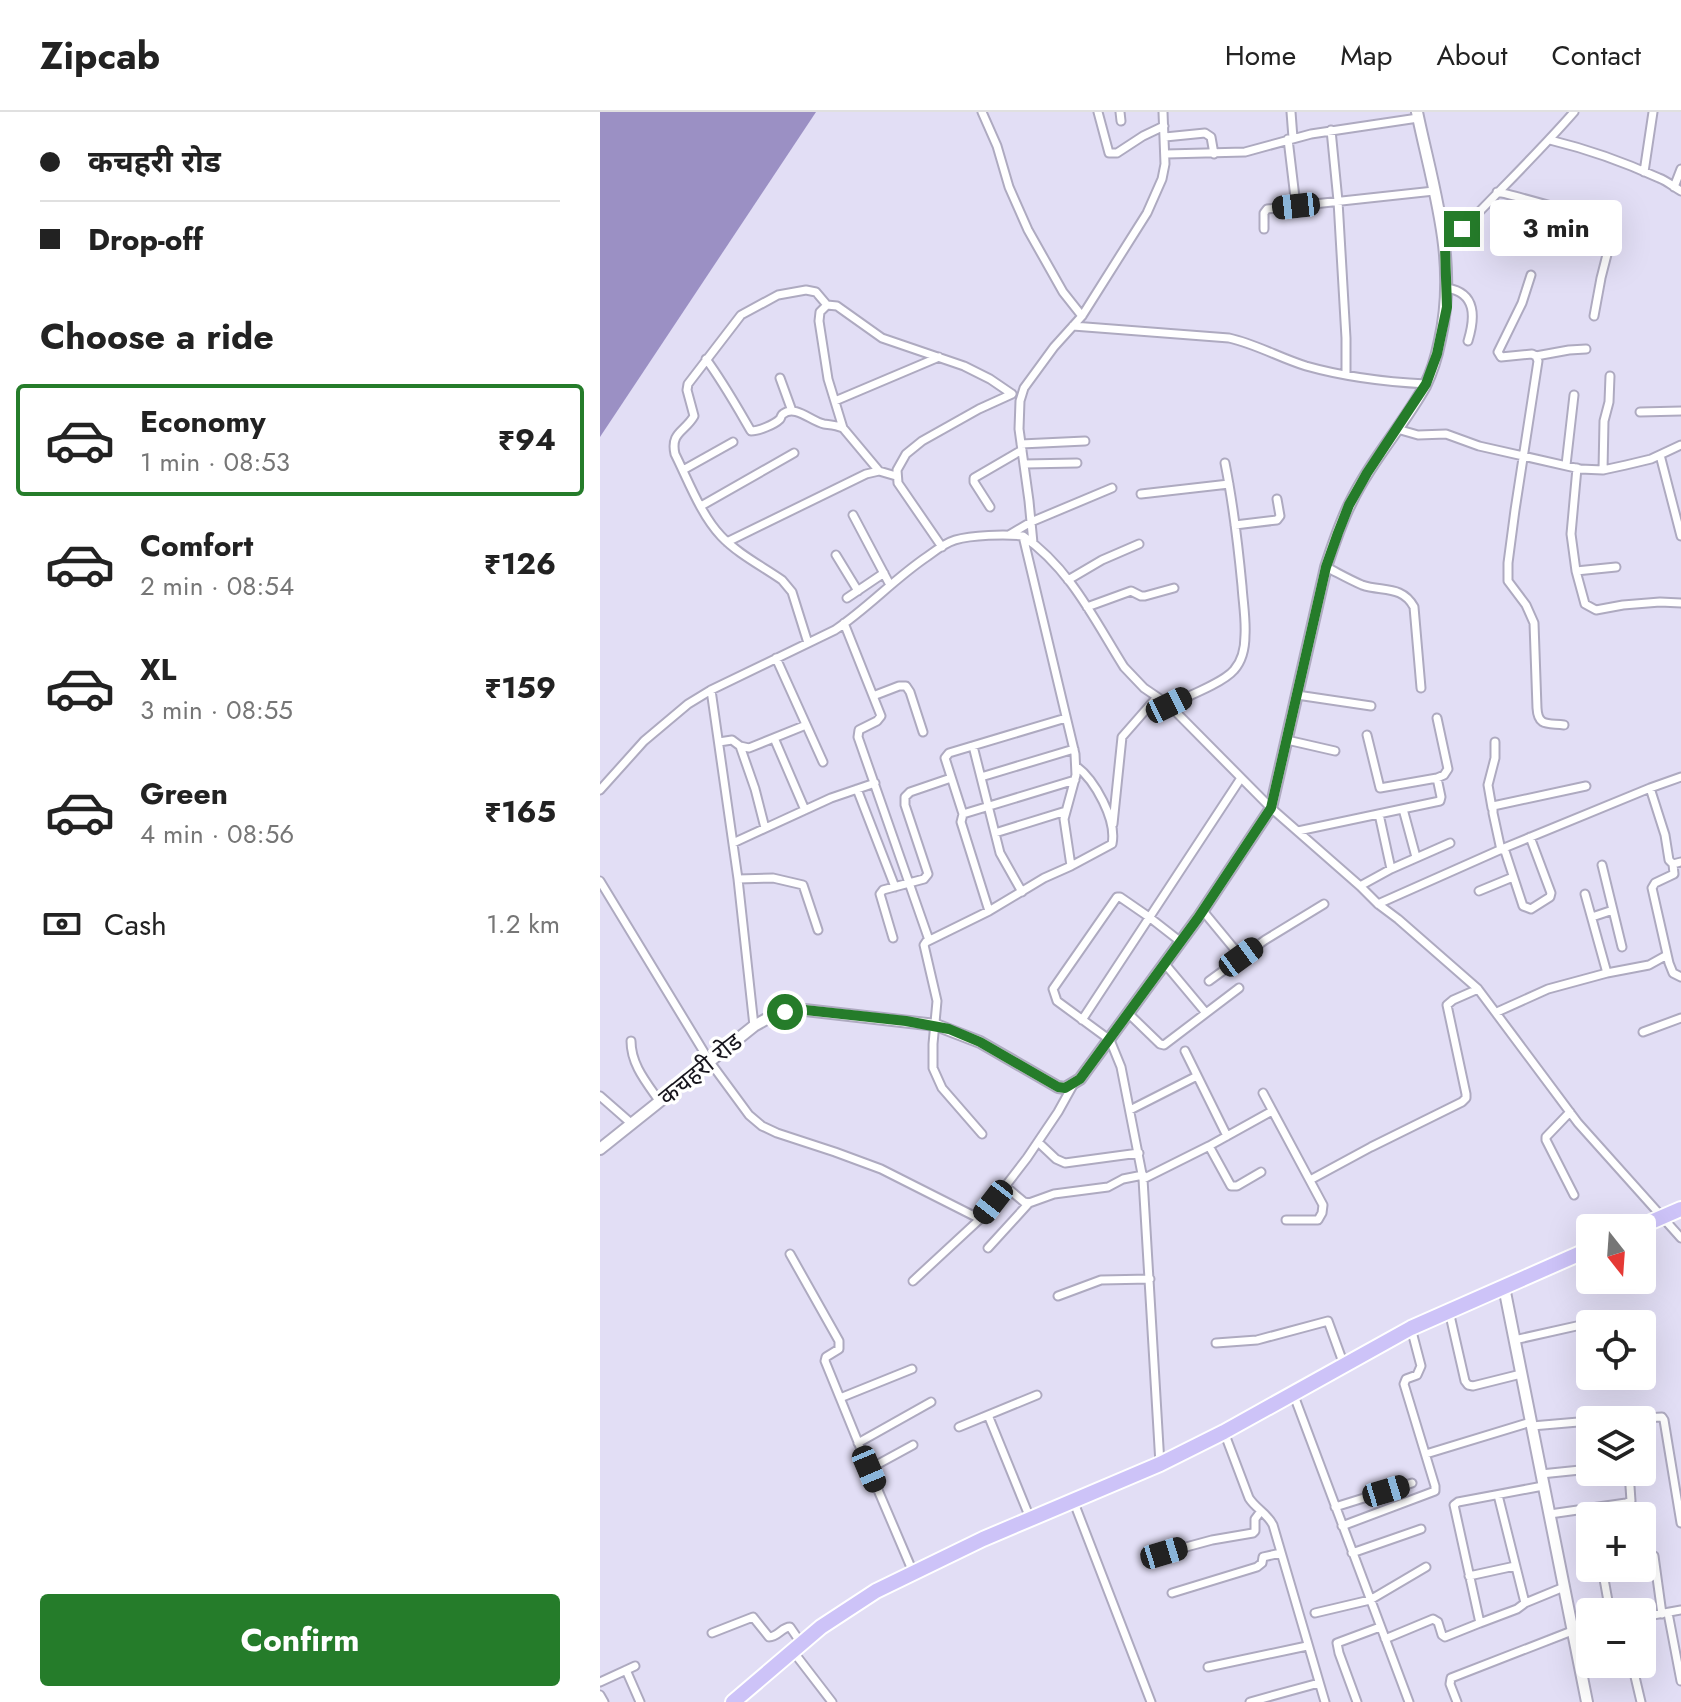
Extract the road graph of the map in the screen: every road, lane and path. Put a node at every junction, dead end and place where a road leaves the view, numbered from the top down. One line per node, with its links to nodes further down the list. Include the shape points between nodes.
1 (982, 112): 29 (street, via 1028,230)
2 (1098, 112): 10 (street, via 1111,154)
3 (1120, 112): 9 (street)
4 (1163, 112): 10 (street)
5 (1291, 112): 13 (street)
6 (1574, 112): 14 (street)
7 (1653, 112): 18 (street)
8 (1418, 115): 11 (street); 20 (main road)
9 (1121, 121)
10 (1164, 126): 12 (street)
11 (1331, 130): 13 (street); 22 (street)
12 (1165, 137): 15 (street); 16 (street, via 1205,133)
13 (1290, 139): 16 (street, via 1245,152); 23 (street)
14 (1550, 140): 18 (street); 21 (street)
15 (1166, 154): 16 (street); 29 (street, via 1147,213)
16 (1214, 154)
17 (1681, 169): 19 (street)
18 (1644, 172): 19 (street)
19 (1677, 189)
20 (1434, 191): 22 (street); 25 (main road)
21 (1497, 192): 25 (street); 30 (street, via 1613,227)
22 (1338, 201): 23 (street); 37 (street)
23 (1296, 206): 24 (street, via 1265,210)
24 (1264, 229)
25 (1445, 248): 27 (main road)
26 (1531, 275): 34 (street, via 1498,352 1501,357)
27 (1447, 288): 32 (street, via 1457,290 1471,307); 40 (main road, via 1446,316)
28 (827, 305): 35 (street, via 837,306 882,338); 36 (street, via 812,291 768,299 741,315); 44 (street, via 818,316)
29 (1082, 316): 31 (street)
30 (1594, 316)
31 (1073, 326): 37 (street, via 1229,338); 41 (street)
32 (1468, 341)
33 (1586, 349): 34 (street)
34 (1536, 356): 56 (street)
35 (939, 357): 42 (street); 44 (street)
36 (706, 359): 45 (street, via 751,431); 62 (street, via 688,384 694,416 674,440)
37 (1346, 375): 40 (street)
38 (1610, 376): 63 (street)
39 (780, 378): 45 (street)
40 (1426, 384): 49 (main road)
41 (1023, 393): 42 (street); 53 (street)
42 (1012, 394): 65 (street, via 913,447)
43 (1574, 395): 60 (street)
44 (835, 401): 48 (street)
45 (792, 411): 48 (street)
46 (1681, 411): 47 (street)
47 (1640, 412)
48 (843, 428): 64 (street)
49 (1397, 429): 56 (street, via 1446,434); 83 (main road, via 1349,505)
50 (1085, 441): 53 (street)
51 (733, 442): 62 (street)
52 (1681, 445): 55 (street)
53 (1022, 447): 59 (street); 71 (street, via 974,478)
54 (794, 453): 70 (street)
55 (1660, 455): 63 (street); 77 (street)
56 (1522, 456): 60 (street); 107 (street, via 1508,581 1534,623 1539,721)
57 (1077, 463): 59 (street)
58 (1225, 463): 66 (street)
59 (1024, 464): 73 (street)
60 (1566, 465): 61 (street)
61 (1577, 468): 63 (street); 85 (street, via 1571,534)
62 (683, 470): 70 (street)
63 (1603, 470)
64 (879, 471): 65 (street); 78 (street)
65 (896, 476): 81 (street)
66 (1229, 484): 68 (street); 74 (street)
67 (1112, 488): 73 (street)
68 (1141, 494)
69 (1277, 499): 74 (street, via 1279,518)
70 (701, 506): 78 (street)
71 (990, 507)
72 (853, 515): 86 (street)
73 (1031, 522): 75 (street); 79 (street)
74 (1235, 525): 102 (street, via 1246,634 1239,662 1223,679)
75 (1009, 535): 76 (street); 81 (street, via 955,540)
76 (1023, 536): 79 (street); 104 (street)
77 (1681, 536)
78 (727, 542): 95 (street, via 789,586)
79 (1033, 543): 87 (street)
80 (1139, 544): 87 (street)
81 (942, 547): 88 (street)
82 (836, 555): 90 (street)
83 (1326, 567): 97 (street, via 1360,584 1398,591 1412,602); 99 (main road)
84 (1616, 567): 85 (street)
85 (1576, 571): 92 (street, via 1585,604 1596,610)
86 (884, 573): 88 (street); 90 (street)
87 (1068, 580): 93 (street)
88 (890, 585): 94 (street)
89 (1174, 588): 93 (street, via 1145,596 1131,591)
90 (858, 591): 91 (street)
91 (847, 598)
92 (1681, 603)
93 (1087, 607): 101 (street, via 1124,667)
94 (844, 623): 95 (street); 100 (street)
95 (808, 643): 96 (street)
96 (776, 658): 98 (street); 106 (street)
97 (1421, 688)
98 (711, 690): 112 (street); 130 (street, via 654,731)
99 (1297, 695): 103 (street); 111 (main road)
100 (873, 696): 108 (street, via 906,686); 126 (street, via 880,719 858,733)
101 (1157, 697): 102 (street); 140 (street, via 1120,742)
102 (1169, 705): 123 (street)
103 (1371, 706)
104 (1066, 718): 115 (street); 116 (street)
105 (1437, 718): 124 (street, via 1448,769)
106 (806, 725): 110 (street); 118 (street)
107 (1564, 725)
108 (923, 732)
109 (1367, 735): 124 (street, via 1380,788)
110 (774, 738): 114 (street, via 749,748); 135 (street)
111 (1287, 740): 117 (street); 132 (main road)
112 (719, 742): 114 (street, via 732,740); 144 (street)
113 (1495, 742): 133 (street, via 1488,785)
114 (740, 746): 139 (street)
115 (973, 746): 120 (street); 122 (street, via 946,755)
116 (1074, 749): 119 (street); 120 (street)
117 (1335, 751)
118 (823, 762)
119 (1076, 766): 125 (street); 140 (street, via 1092,781)
120 (981, 777): 131 (street)
121 (1681, 777): 128 (street)
122 (951, 778): 137 (street); 155 (street, via 905,797 928,874)
123 (1241, 778): 132 (street); 166 (street)
124 (1437, 778): 134 (street, via 1440,801)
125 (1075, 780): 131 (street); 136 (street)
126 (875, 783): 129 (street); 155 (street)
127 (1586, 786): 133 (street)
128 (1650, 788): 143 (street); 148 (street, via 1669,860)
129 (857, 789): 135 (street); 157 (street)
130 (600, 790)
131 (989, 806): 137 (street); 142 (street)
132 (1271, 808): 141 (street); 165 (main road)
133 (1492, 808): 146 (street)
134 (1403, 809): 138 (street); 147 (street)
135 (805, 810): 139 (street)
136 (1066, 811): 142 (street); 150 (street)
137 (963, 814): 164 (street, via 961,822)
138 (1379, 814): 141 (street); 151 (street)
139 (765, 828): 144 (street)
140 (1112, 828): 150 (street, via 1112,844)
141 (1298, 831): 156 (street)
142 (995, 833): 159 (street, via 1002,859)
143 (1530, 837): 146 (street); 152 (street, via 1550,897 1525,908)
144 (733, 843): 153 (street)
145 (1450, 843): 147 (street)
146 (1502, 849): 152 (street); 162 (street)
147 (1416, 857): 151 (street)
148 (1677, 863): 173 (street, via 1674,874 1652,888)
149 (1602, 865): 163 (street)
150 (1071, 866): 159 (street)
151 (1391, 869): 156 (street)
152 (1513, 877): 158 (street)
153 (738, 879): 168 (street, via 773,878 803,885); 187 (street)
154 (600, 881): 192 (street)
155 (911, 883): 157 (street); 170 (street)
156 (1360, 886): 162 (street)
157 (895, 887): 169 (street, via 879,897)
158 (1479, 891)
159 (1022, 892): 164 (street)
160 (1585, 894): 167 (street)
161 (1324, 904): 174 (street)
162 (1378, 904): 180 (street)
163 (1613, 910): 167 (street); 172 (street)
164 (989, 911): 170 (street)
165 (1203, 911): 171 (main road); 174 (street)
166 (1149, 917): 171 (street); 185 (street); 185 (street, via 1117,897 1055,985 1057,1001)
167 (1592, 917): 176 (street)
168 (818, 930)
169 (893, 938)
170 (929, 940): 186 (street, via 924,945 936,994)
171 (1181, 942): 175 (main road)
172 (1622, 947)
173 (1667, 955): 176 (street, via 1649,965); 177 (street, via 1672,971)
174 (1241, 957): 178 (street)
175 (1165, 964): 182 (street); 183 (main road)
176 (1607, 973): 181 (street, via 1548,989)
177 (1681, 977)
178 (1209, 981)
179 (1239, 988): 182 (street)
180 (1478, 989): 181 (street); 210 (street, via 1447,1005 1466,1098)
181 (1497, 1012): 200 (street)
182 (1206, 1013): 183 (street, via 1164,1045)
183 (1129, 1014): 189 (main road)
184 (1681, 1018): 188 (street)
185 (1082, 1020): 189 (street)
186 (936, 1025): 187 (main road, कचहरी रोड, via 796,1009); 194 (main road, कचहरी रोड, via 980,1042 1058,1087); 202 (street, via 937,1078)
187 (754, 1026): 192 (main road, कचहरी रोड)
188 (1643, 1032)
189 (1110, 1040): 194 (main road); 198 (street)
190 (631, 1041): 197 (street, via 637,1069)
191 (1185, 1051): 193 (street)
192 (710, 1062): 197 (main road, कचहरी रोड); 216 (street, via 762,1126 881,1169)
193 (1197, 1076): 198 (street); 203 (street)
194 (1073, 1085): 204 (street)
195 (1263, 1093): 199 (street)
196 (600, 1096): 201 (street)
197 (660, 1102): 201 (main road, कचहरी रोड)
198 (1130, 1110): 207 (street)
199 (1272, 1111): 203 (street); 210 (street)
200 (1570, 1112): 212 (street, via 1546,1140); 215 (street)
201 (632, 1124): 206 (main road, कचहरी रोड)
202 (982, 1134)
203 (1227, 1136): 205 (street)
204 (1038, 1142): 207 (street, via 1065,1163); 211 (street)
205 (1209, 1146): 208 (street, via 1231,1186); 209 (street)
206 (600, 1149)
207 (1139, 1153): 209 (street)
208 (1261, 1172)
209 (1143, 1177): 213 (street); 223 (street)
210 (1310, 1180): 217 (street, via 1323,1205 1320,1217)
211 (1005, 1186): 213 (street); 216 (street)
212 (1574, 1195)
213 (1029, 1203): 220 (street)
214 (1681, 1209): 215 (highway)
215 (1662, 1217): 218 (highway); 219 (street)
216 (980, 1219): 224 (street)
217 (1286, 1220)
218 (1656, 1220)
219 (1681, 1238)
220 (988, 1248)
221 (790, 1254): 237 (street, via 839,1341 839,1349 825,1361)
222 (1576, 1255): 225 (highway)
223 (1150, 1279): 226 (street, via 1101,1280); 248 (street)
224 (913, 1281)
225 (1504, 1287): 227 (highway); 230 (main road)
226 (1058, 1296)
227 (1449, 1311): 229 (highway); 234 (street, via 1468,1385)
228 (1576, 1326): 230 (street)
229 (1411, 1328): 232 (highway); 247 (street, via 1421,1366 1404,1384)
230 (1514, 1340): 234 (main road)
231 (1216, 1343): 232 (street, via 1257,1340 1328,1321)
232 (1344, 1365): 235 (highway)
233 (912, 1369): 237 (street)
234 (1521, 1374): 242 (main road)
235 (1293, 1393): 244 (highway); 258 (street)
236 (1037, 1395): 239 (street)
237 (840, 1398): 245 (street)
238 (931, 1402): 245 (street)
239 (988, 1415): 243 (street); 261 (street)
240 (1656, 1417): 251 (street, via 1664,1420)
241 (1576, 1422): 242 (street)
242 (1531, 1424): 247 (street); 252 (main road)
243 (959, 1427)
244 (1224, 1432): 248 (highway); 259 (street, via 1249,1498)
245 (858, 1443): 249 (street)
246 (913, 1445): 249 (street)
247 (1426, 1454): 263 (street, via 1435,1491)
248 (1160, 1464): 257 (highway)
249 (869, 1469): 271 (street)
250 (1576, 1470): 252 (street)
251 (1677, 1471): 262 (street, via 1674,1490)
252 (1541, 1474): 254 (main road)
253 (1412, 1483): 258 (street)
254 (1543, 1486): 256 (street); 260 (main road)
255 (1630, 1486): 260 (street, via 1631,1501 1626,1503)
256 (1498, 1495): 268 (street); 272 (street, via 1454,1505)
257 (1073, 1500): 261 (highway); 301 (street)
258 (1335, 1507): 263 (street)
259 (1261, 1511): 265 (street, via 1253,1533); 266 (street, via 1273,1525)
260 (1550, 1514): 273 (main road)
261 (1030, 1518): 271 (highway)
262 (1681, 1523)
263 (1342, 1526): 267 (street)
264 (1421, 1529): 267 (street)
265 (1164, 1553)
266 (1281, 1553): 274 (street, via 1265,1556 1257,1567); 287 (street)
267 (1352, 1553): 275 (street)
268 (1515, 1566): 272 (street); 276 (street)
269 (1656, 1566): 279 (street)
270 (1426, 1567): 275 (street)
271 (913, 1572): 288 (highway, via 841,1613)
272 (1469, 1576): 281 (street)
273 (1564, 1587): 276 (street); 284 (main road)
274 (1172, 1593)
275 (1370, 1600): 278 (street); 282 (street)
276 (1525, 1603): 281 (street)
277 (1681, 1610): 279 (street)
278 (1315, 1613)
279 (1665, 1613): 280 (street); 293 (street)
280 (1656, 1615)
281 (1480, 1623): 286 (street, via 1445,1637 1433,1619)
282 (1380, 1627): 286 (street); 304 (street, via 1337,1643)
283 (1576, 1630): 284 (street)
284 (1572, 1631): 306 (street, via 1451,1678); 307 (main road)
285 (712, 1633): 288 (street, via 753,1617 769,1637 790,1627)
286 (1385, 1639): 305 (street)
287 (1307, 1646): 290 (street); 295 (street)
288 (796, 1647): 297 (highway); 300 (street)
289 (635, 1666): 291 (street)
290 (1208, 1667)
291 (626, 1670): 294 (street); 299 (street)
292 (1635, 1678): 308 (street)
293 (1681, 1681)
294 (600, 1682)
295 (1319, 1683): 302 (street); 303 (street)
296 (600, 1695): 298 (street)
297 (736, 1701)
298 (604, 1702)
299 (640, 1702)
300 (832, 1702)
301 (1151, 1702)
302 (1250, 1702)
303 (1325, 1702)
304 (1357, 1702)
305 (1409, 1702)
306 (1457, 1702)
307 (1587, 1702)
308 (1641, 1702)

